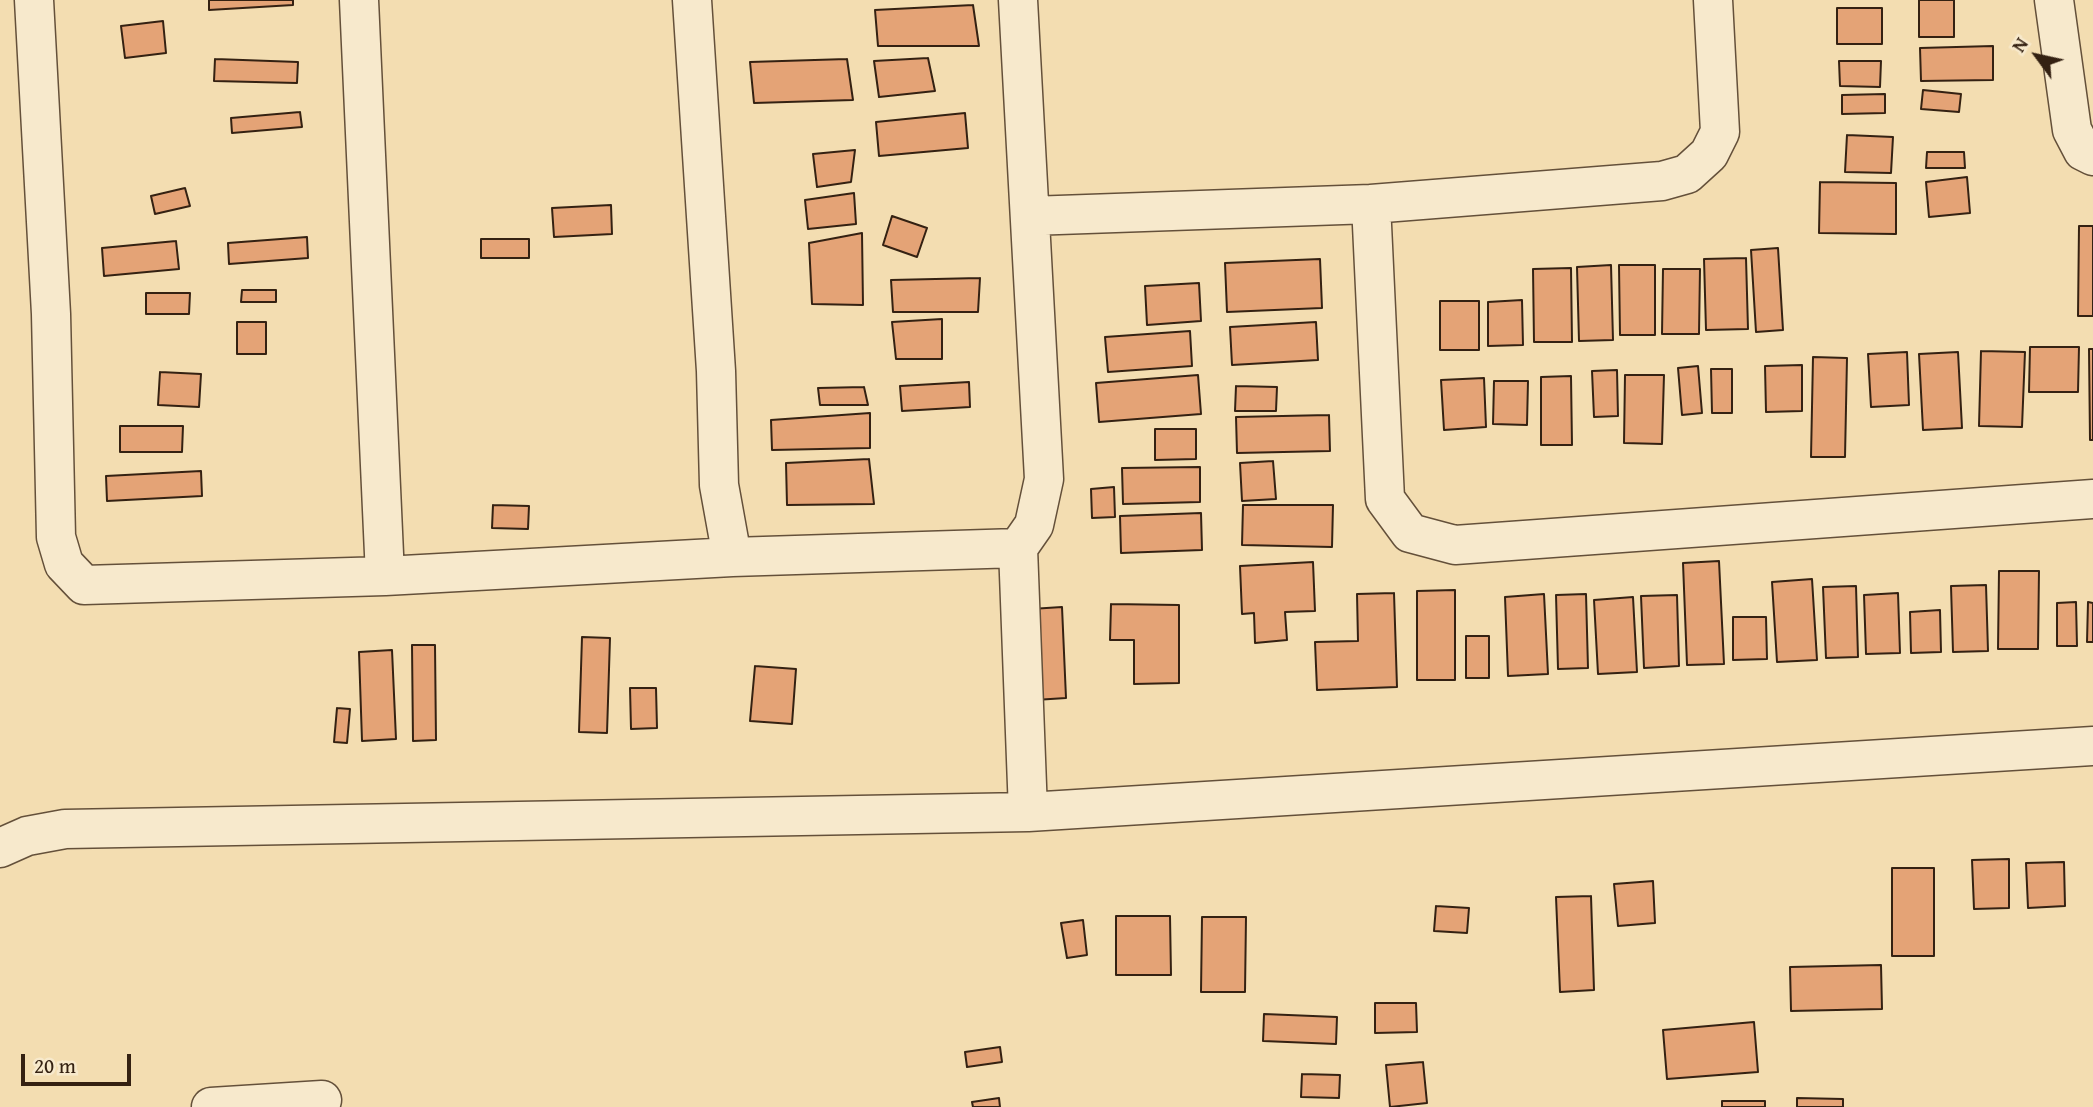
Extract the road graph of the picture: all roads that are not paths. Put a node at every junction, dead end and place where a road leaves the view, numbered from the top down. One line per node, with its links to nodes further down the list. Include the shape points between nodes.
1 (34, 0): 13 (street, via 51,314 56,537 64,564 84,585)
2 (359, 0): 13 (street)
3 (692, 0): 12 (street, via 719,485)
4 (1018, 0): 9 (street)
5 (1713, 0): 8 (street, via 1720,132 1709,154 1687,174 1662,181)
6 (2054, 0): 7 (street, via 2072,130 2082,151)
7 (2093, 156)
8 (1371, 204): 9 (street); 10 (street, via 1385,499 1410,533 1455,545)
9 (1030, 216): 11 (street, via 1044,479 1034,526)
10 (2093, 499)
11 (1018, 548): 12 (street); 15 (street)
12 (732, 557): 13 (street)
13 (384, 576)
14 (2093, 746): 15 (street)
15 (1028, 812): 16 (street, via 65,829 27,836)
16 (0, 848)
17 (322, 1100): 18 (street)
18 (211, 1107)

